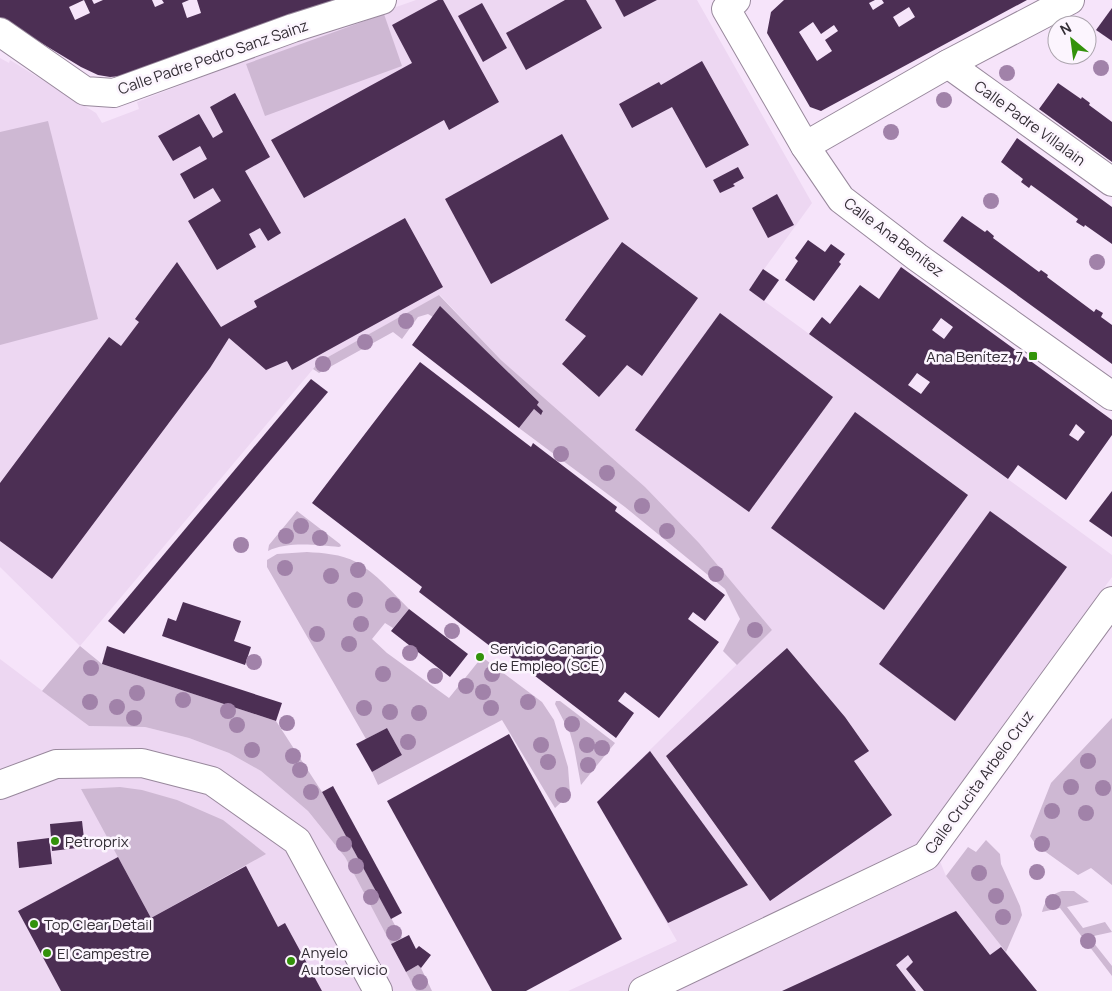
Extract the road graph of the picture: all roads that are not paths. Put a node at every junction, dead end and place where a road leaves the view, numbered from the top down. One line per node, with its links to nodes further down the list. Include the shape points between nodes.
1 (382, 0): 4 (street, Calle Padre Pedro Sanz Sainz, via 293,28 114,93 85,91)
2 (736, 0): 6 (street, Calle Ana Benítez, via 726,9)
3 (1070, 0): 5 (street)
4 (0, 32)
5 (948, 64): 6 (street); 7 (street, Calle Padre Villalain)
6 (805, 146): 8 (street, Calle Ana Benítez, via 841,199)
7 (1112, 182)
8 (1112, 396)
9 (1112, 601): 12 (street, Calle Crucita Arbelo Cruz, via 926,856)
10 (0, 785): 11 (street, via 56,764 142,763 212,781 297,840)
11 (378, 991)
12 (643, 991)

